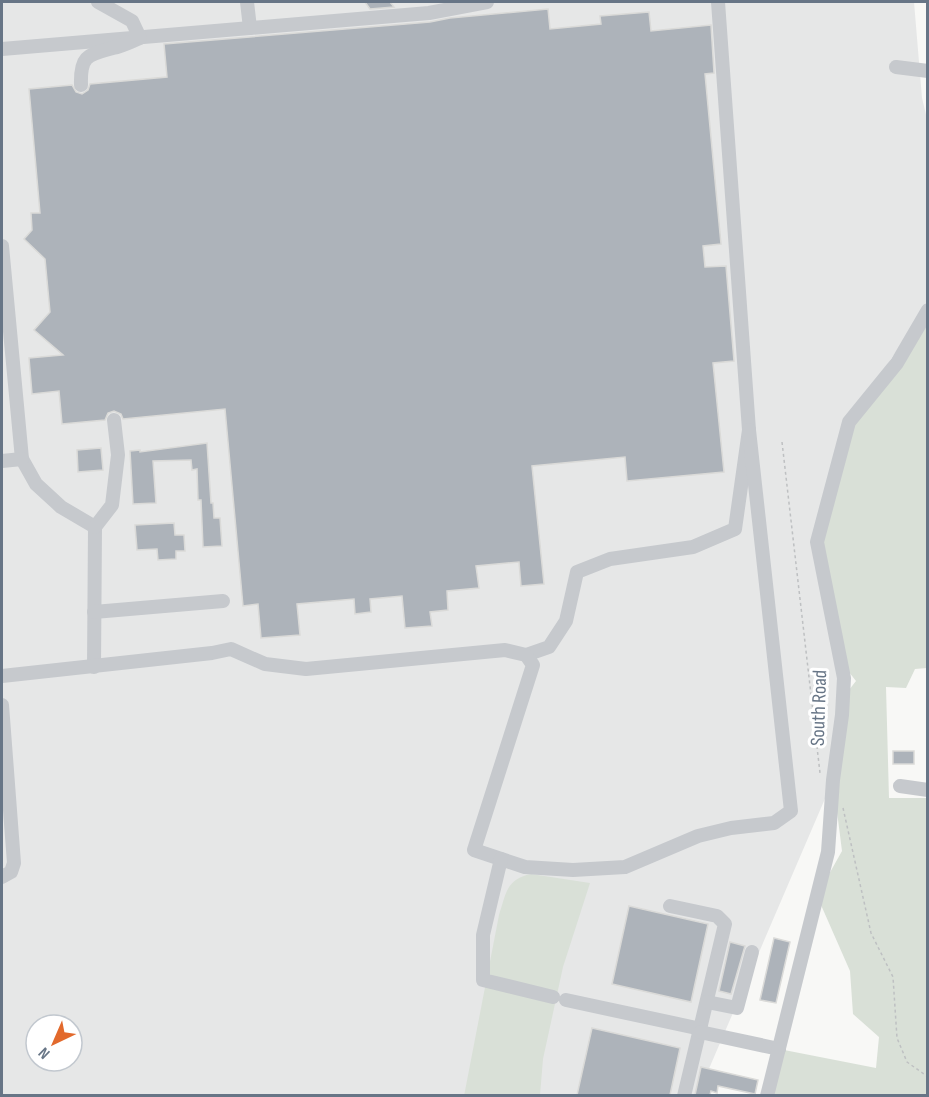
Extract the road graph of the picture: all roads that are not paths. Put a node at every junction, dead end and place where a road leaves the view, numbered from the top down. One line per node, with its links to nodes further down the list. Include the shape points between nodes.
1 (98, 2): 8 (street, via 132,21)
2 (247, 2): 7 (street)
3 (394, 2): 6 (street)
4 (487, 2): 6 (street)
5 (718, 2): 17 (street)
6 (397, 16): 7 (street)
7 (250, 28): 8 (street)
8 (140, 38): 9 (street); 12 (street, via 92,53 80,70)
9 (2, 49)
10 (896, 67): 11 (street)
11 (927, 71)
12 (81, 85)
13 (2, 246): 14 (street)
14 (3, 280): 18 (street)
15 (927, 310): 35 (street, South Road, via 897,363 849,422 817,542 844,678 842,715 828,852)
16 (114, 420): 20 (street, via 118,455 112,505)
17 (750, 430): 23 (street, via 735,529 693,547 610,559 578,572 566,621 549,647); 29 (street, via 791,811 774,823 698,836 625,867 525,867)
18 (22, 459): 19 (street); 20 (street, via 36,484 61,507)
19 (2, 461)
20 (95, 526): 22 (street)
21 (223, 602): 22 (street)
22 (94, 612): 24 (street)
23 (526, 655): 24 (street, via 505,650 306,669 264,664 231,650); 29 (street, via 534,665 474,850)
24 (94, 667): 25 (street)
25 (2, 676)
26 (2, 705): 30 (street, via 14,863 11,872)
27 (900, 786): 28 (street)
28 (927, 790)
29 (501, 859): 34 (street, via 483,935 483,980)
30 (2, 877)
31 (670, 906): 33 (street, via 717,916 724,924)
32 (752, 952): 33 (street, via 737,1008)
33 (707, 1002): 34 (street)
34 (700, 1030): 35 (street); 36 (street)
35 (779, 1049): 37 (street, South Road)
36 (684, 1095)
37 (767, 1095)

